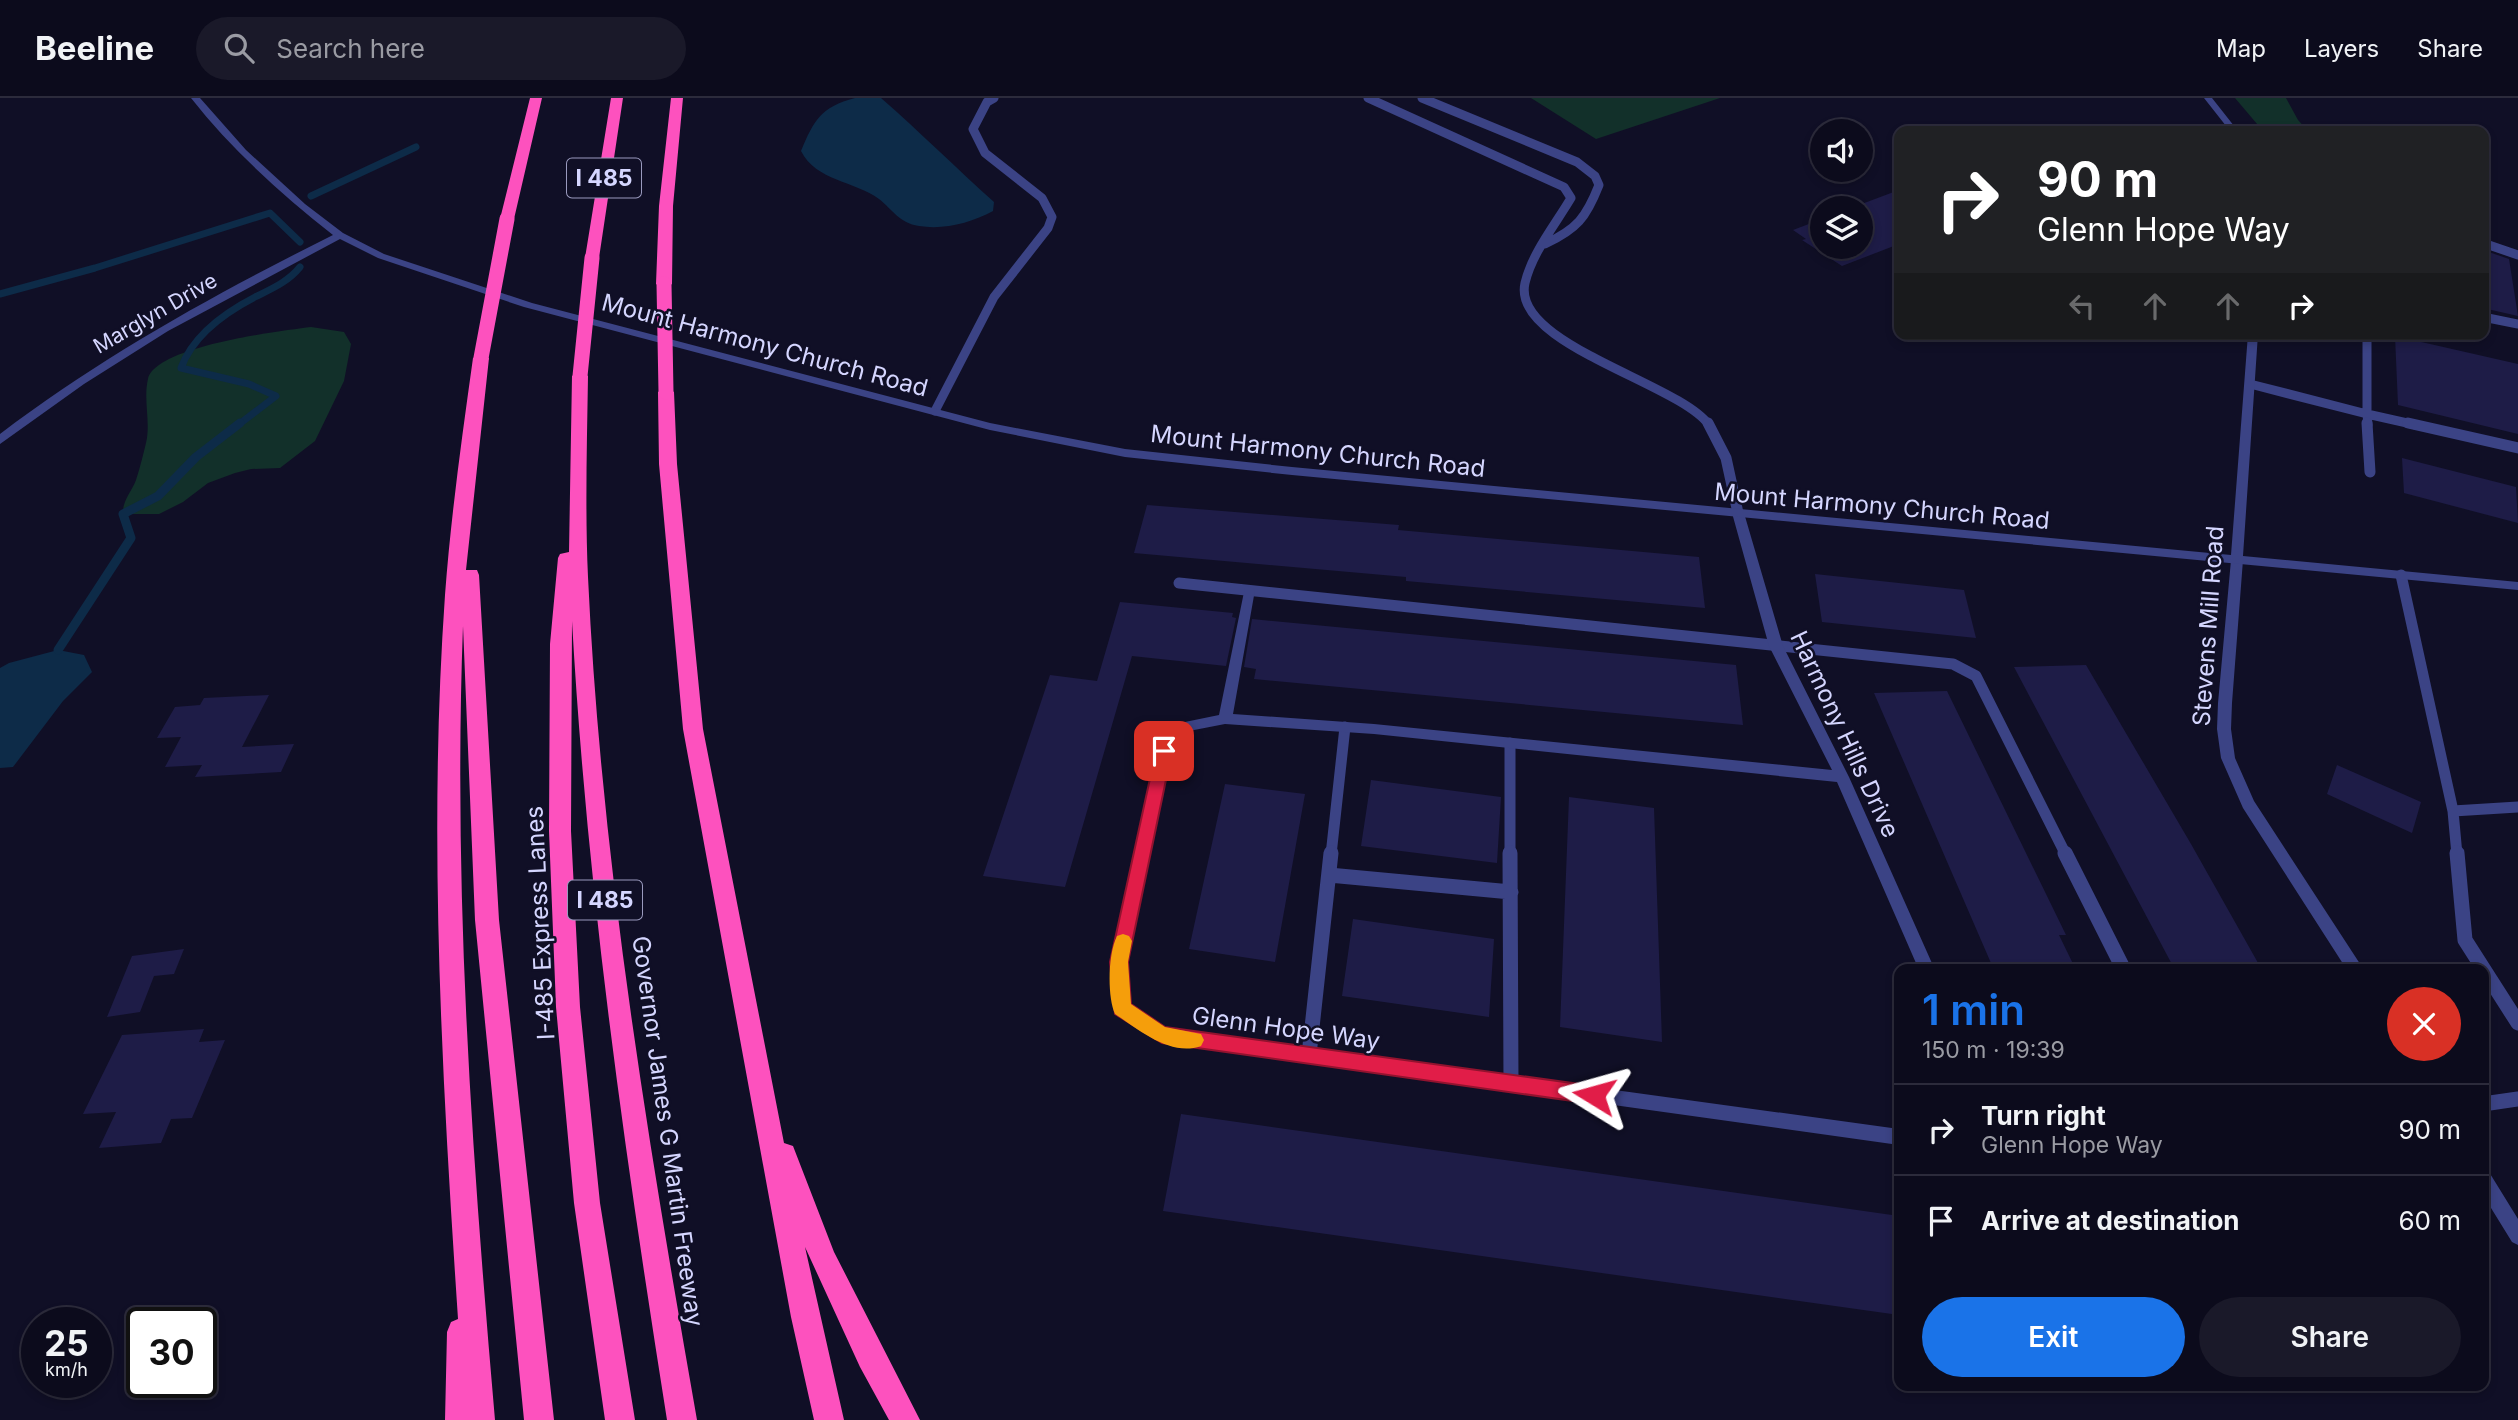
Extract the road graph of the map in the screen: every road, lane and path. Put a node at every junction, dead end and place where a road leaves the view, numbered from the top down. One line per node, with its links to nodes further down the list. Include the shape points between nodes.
1 (195, 98): 10 (street, Mount Harmony Church Road, via 243,152)
2 (536, 98): 22 (highway, bridge, via 507,219)
3 (617, 98): 21 (highway, Governor James G Martin Freeway / I 485, bridge, via 592,258)
4 (677, 98): 50 (highway, bridge, via 664,284 668,464 693,729)
5 (994, 98): 19 (lane, via 973,130 985,153 1042,198 1052,217 995,297)
6 (1368, 98): 11 (lane, via 1564,187 1572,198)
7 (1422, 98): 11 (lane, via 1577,162 1595,176 1599,185 1588,214 1572,232)
8 (2208, 98): 9 (street)
9 (2230, 126)
10 (340, 235): 19 (street, Mount Harmony Church Road, via 430,274 528,305); 23 (street, Marglyn Drive, via 167,326 74,384)
11 (1544, 244): 26 (lane, via 1530,268 1524,293 1530,309 1544,326 1577,349 1697,412 1724,449)
12 (2489, 245): 13 (lane)
13 (2518, 255)
14 (2489, 318): 15 (lane)
15 (2518, 324)
16 (2253, 340): 18 (street, Stevens Mill Road)
17 (2367, 340): 20 (lane)
18 (2249, 384): 20 (lane); 27 (street, Stevens Mill Road)
19 (935, 411): 26 (street, Mount Harmony Church Road, via 1125,453)
20 (2367, 414): 24 (lane); 25 (lane)
21 (579, 420): 59 (highway, I-485 Express Lanes / I 485, via 559,644 559,831 568,1007 587,1203); 60 (highway, Governor James G Martin Freeway / I 485, via 580,601 589,744 636,1146)
22 (472, 422): 54 (highway, via 453,628 449,780 451,974); 58 (highway, I-485 Express Lanes, via 469,593 487,920)
23 (0, 440)
24 (2518, 448)
25 (2370, 472)
26 (1738, 513): 27 (street, Mount Harmony Church Road); 32 (street, Harmony Hills Drive)
27 (2237, 560): 28 (street, Mount Harmony Church Road); 43 (street, Stevens Mill Road, via 2225,703 2228,758 2248,804)
28 (2401, 575): 30 (street, Mount Harmony Church Road); 38 (lane)
29 (1179, 583): 31 (lane)
30 (2518, 586)
31 (1249, 590): 32 (lane); 33 (street)
32 (1776, 646): 36 (street, Harmony Hills Drive); 42 (lane, via 1953,664 1976,676)
33 (1225, 719): 34 (street, Glenn Hope Way); 47 (street, Glenn Hope Way, via 1185,727 1164,751 1119,962 1122,1008 1162,1035)
34 (1345, 727): 35 (street, Glenn Hope Way); 39 (lane)
35 (1510, 743): 36 (street, Glenn Hope Way); 40 (lane)
36 (1842, 777): 41 (street, Harmony Hills Drive)
37 (2518, 807): 38 (lane)
38 (2453, 811): 44 (lane, via 2465,940)
39 (1329, 875): 40 (lane); 47 (lane)
40 (1511, 892): 48 (lane)
41 (1924, 964)
42 (2121, 964)
43 (2352, 964)
44 (2480, 964)
45 (2489, 978): 46 (lane)
46 (2518, 1023)
47 (1309, 1055): 48 (street, Glenn Hope Way)
48 (1511, 1083): 52 (street, Glenn Hope Way)
49 (2518, 1099): 51 (lane)
50 (764, 1100): 61 (highway); 62 (highway, via 823,1259)
51 (2489, 1103)
52 (1894, 1136)
53 (2489, 1189): 55 (street)
54 (463, 1208): 56 (highway); 57 (highway)
55 (2518, 1236)
56 (460, 1420)
57 (480, 1420)
58 (539, 1420)
59 (620, 1420)
60 (682, 1420)
61 (829, 1420)
62 (905, 1420)

